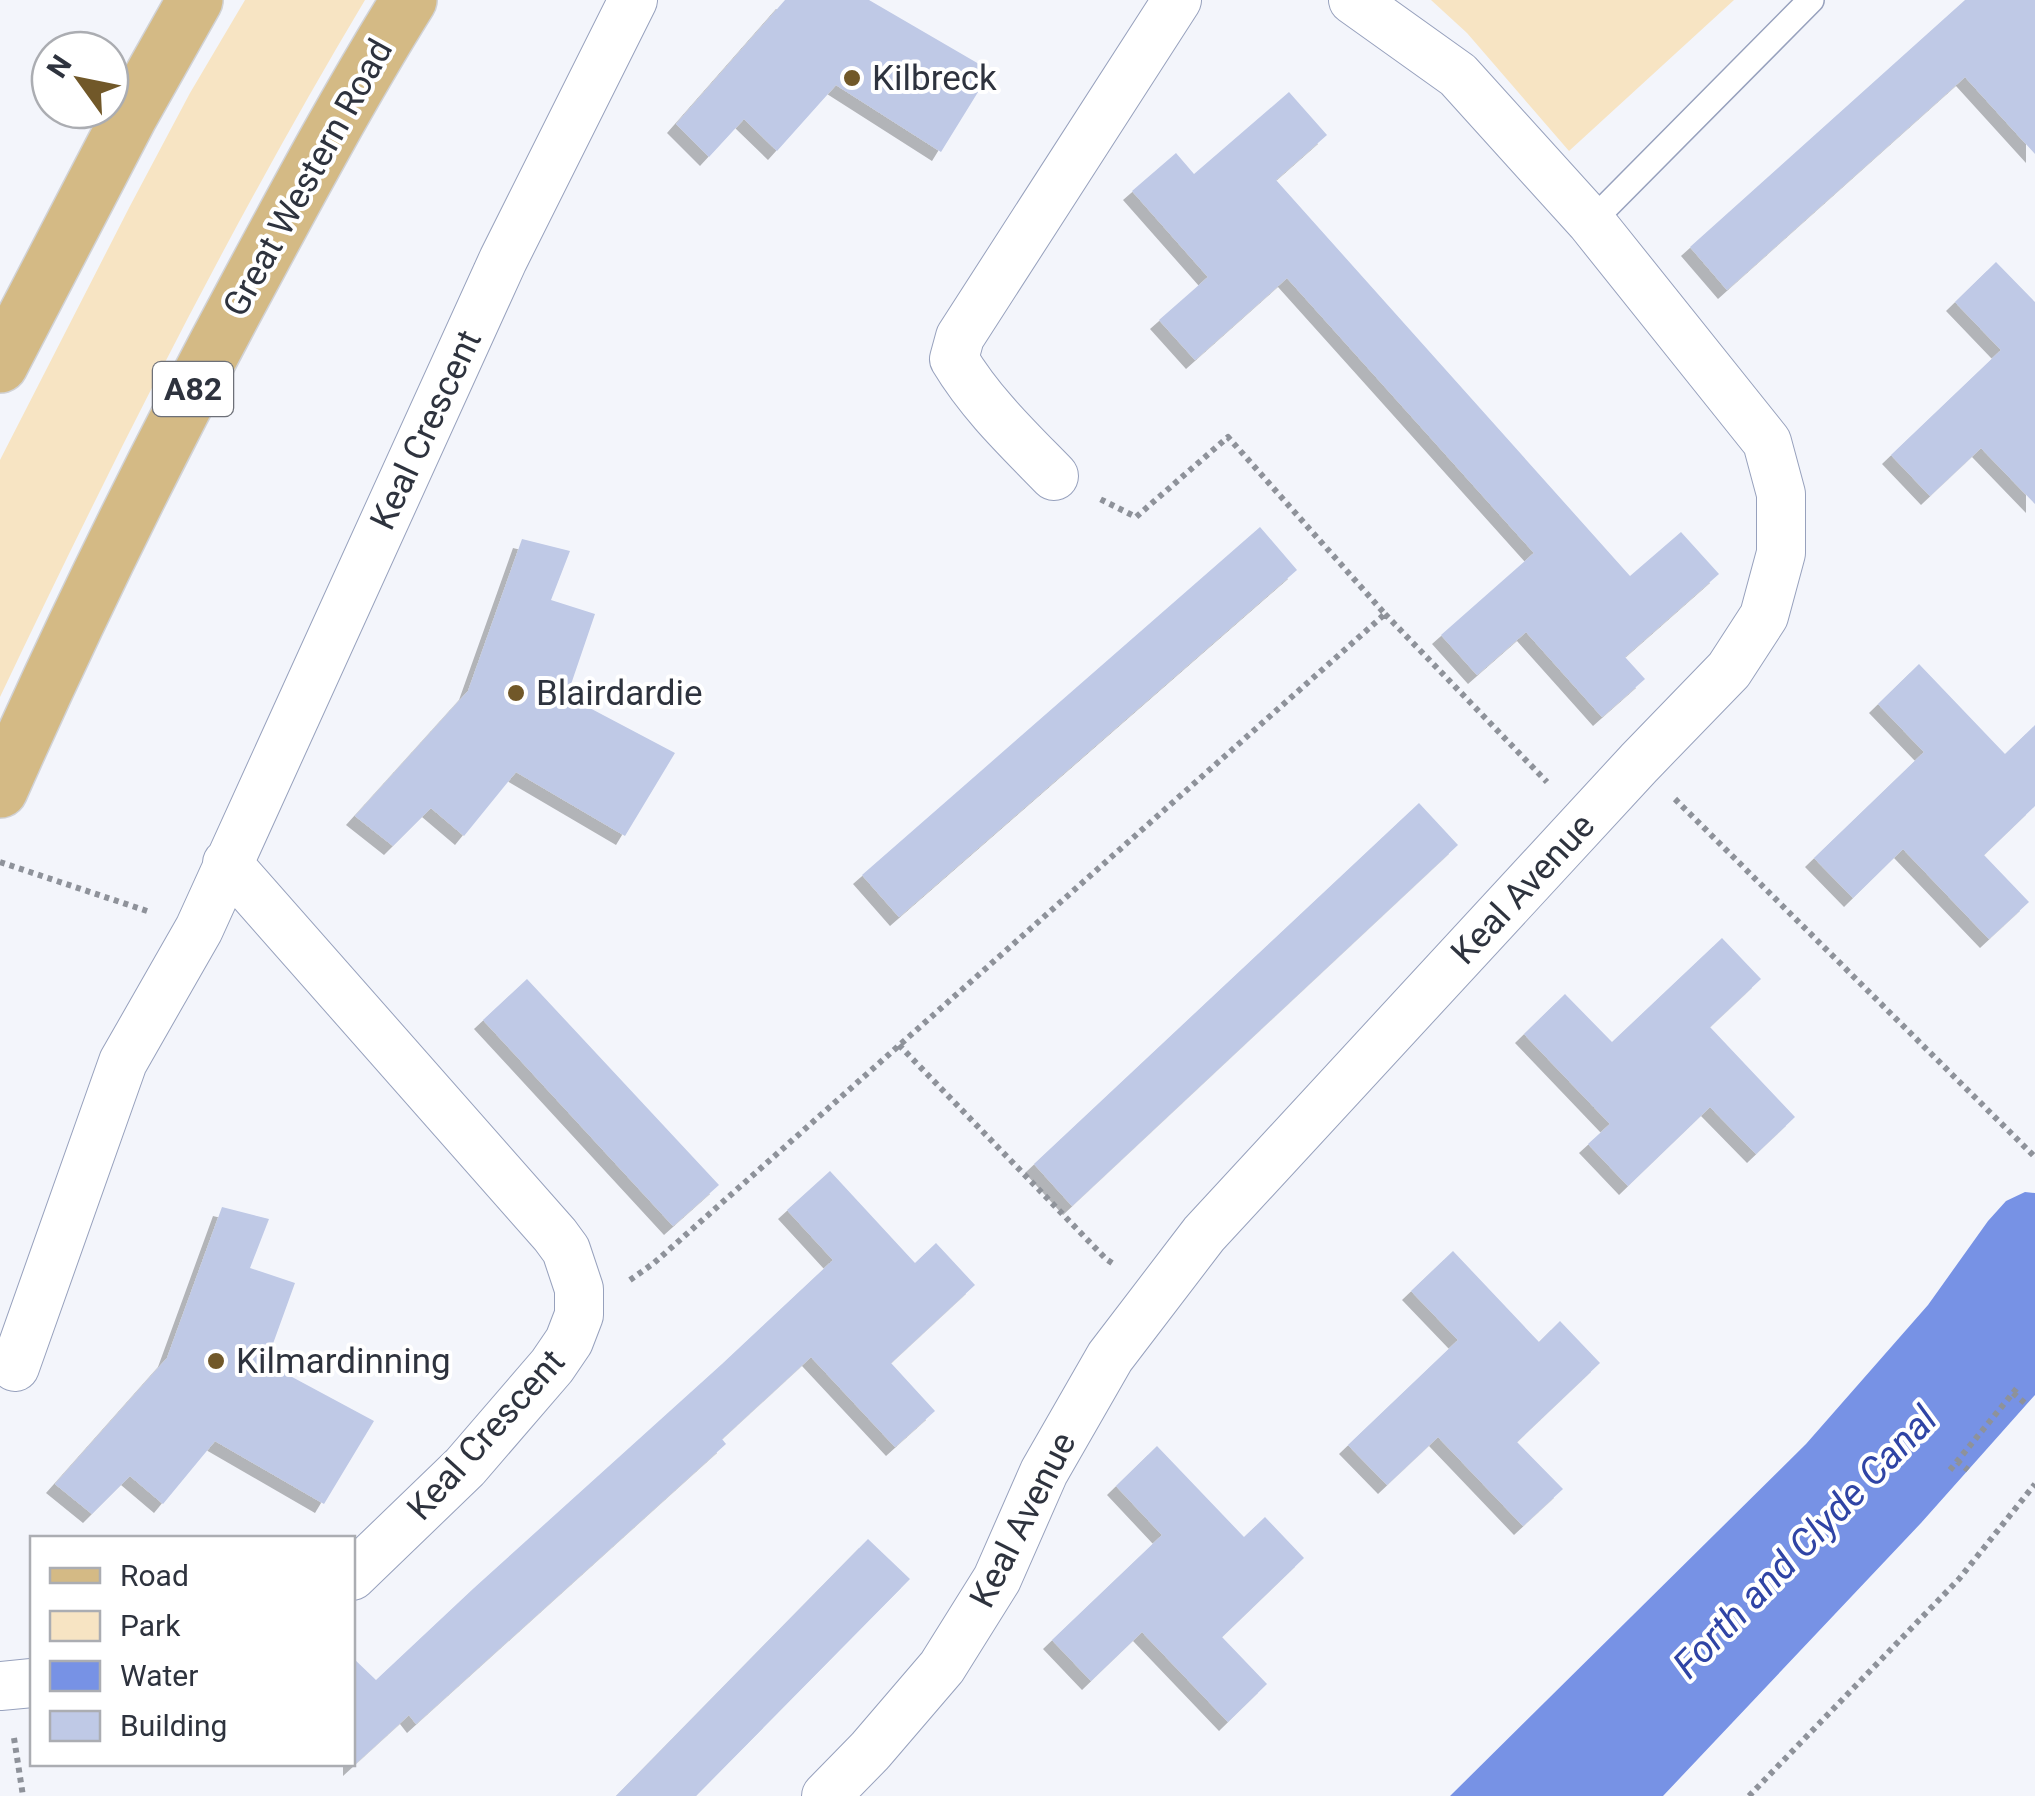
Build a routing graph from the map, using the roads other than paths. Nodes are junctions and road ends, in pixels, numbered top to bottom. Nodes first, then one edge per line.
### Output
1 (195, 0) edge
2 (409, 0) edge
3 (634, 0) edge
4 (1178, 0) edge
5 (1354, 0) edge
6 (1812, 0) edge
7 (1590, 222) junction
8 (0, 364) edge
9 (1054, 476) road end
10 (0, 790) edge
11 (227, 863) junction
12 (15, 1368) dead end
13 (355, 1573) edge
14 (30, 1683) edge
15 (0, 1686) edge
16 (826, 1796) edge

1 - 8 main road
2 - 10 main road, Great Western Road / A82
3 - 11 street, Keal Crescent
4 - 9 street
5 - 7 street, Keal Avenue
6 - 7 lane
7 - 16 street, Keal Avenue
11 - 12 street, Keal Crescent
11 - 13 street, Keal Crescent
14 - 15 street

